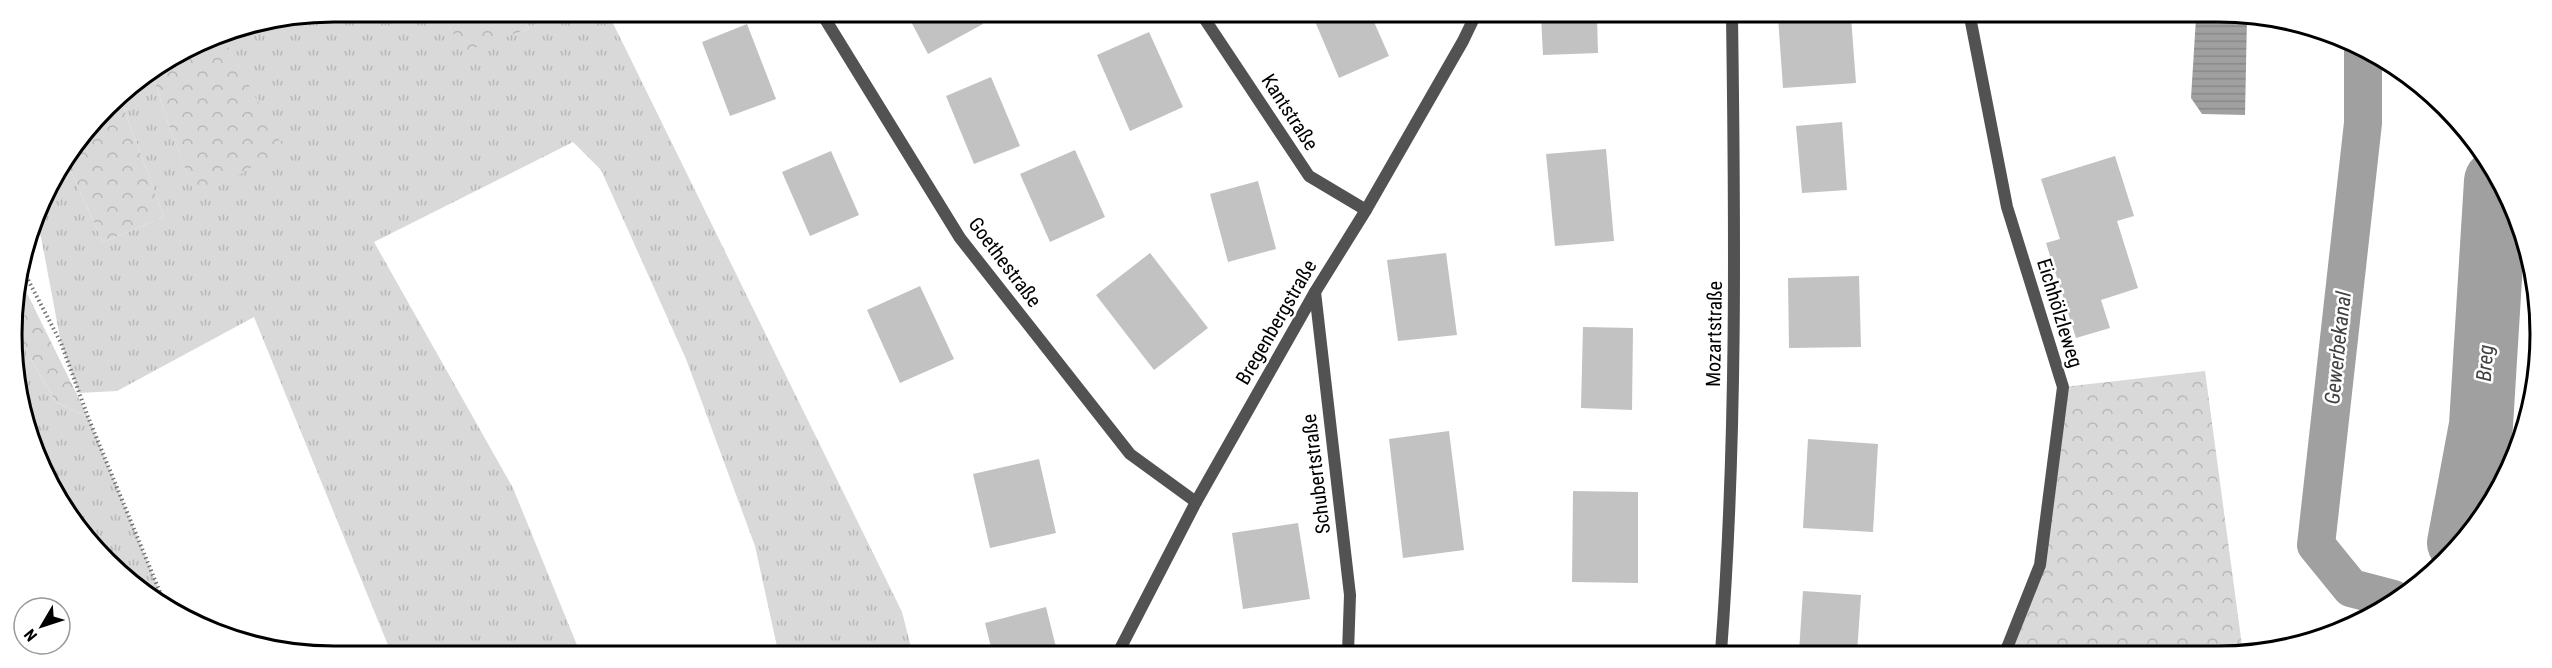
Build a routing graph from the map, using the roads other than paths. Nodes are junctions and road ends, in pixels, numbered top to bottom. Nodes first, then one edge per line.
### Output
1 (827, 22) edge
2 (1207, 22) edge
3 (1472, 22) edge
4 (1732, 22) edge
5 (1971, 22) edge
6 (1366, 210) junction
7 (1315, 292) junction
8 (1196, 502) junction
9 (1122, 646) edge
10 (1348, 646) edge
11 (1721, 646) edge
12 (2008, 646) edge

1 - 8 street, Goethestraße
2 - 6 street, Kantstraße
3 - 6 street, Bregenbergstraße
4 - 11 street, Mozartstraße
5 - 12 street, Eichhölzleweg
6 - 7 street, Bregenbergstraße
7 - 8 street, Bregenbergstraße
7 - 10 street, Schubertstraße
8 - 9 street, Bregenbergstraße

